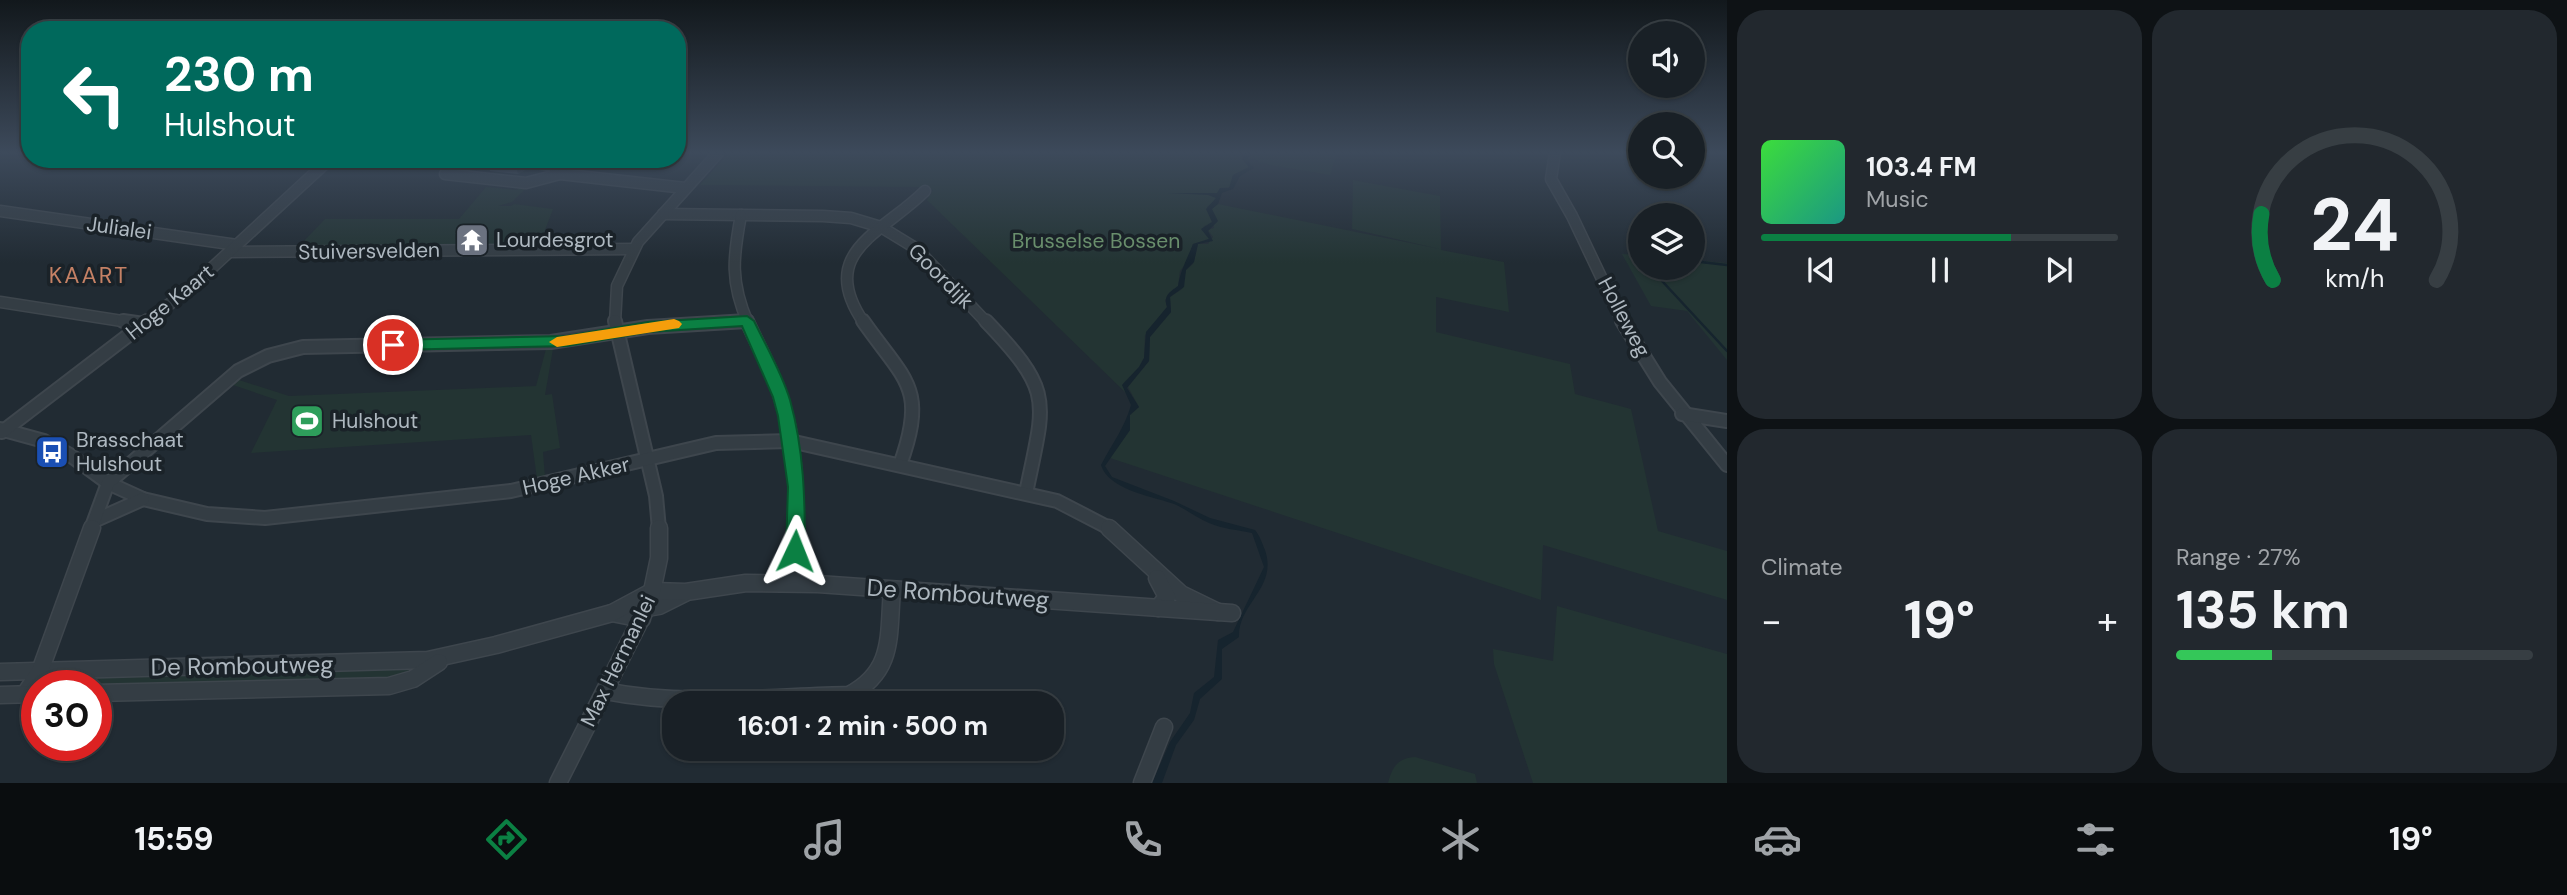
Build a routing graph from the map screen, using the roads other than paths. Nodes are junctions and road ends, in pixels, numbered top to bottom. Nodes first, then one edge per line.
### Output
1 (297, 190) edge
2 (684, 190) edge
3 (1558, 190) edge
4 (925, 191) dead end
5 (0, 211) edge
6 (663, 214) junction
7 (741, 215) junction
8 (881, 227) junction
9 (234, 249) junction
10 (634, 249) junction
11 (0, 302) edge
12 (747, 321) junction
13 (144, 324) junction
14 (617, 332) junction
15 (1682, 414) junction
16 (1727, 421) edge
17 (1, 430) edge
18 (790, 442) junction
19 (645, 460) junction
20 (900, 465) junction
21 (1727, 465) edge
22 (108, 483) junction
23 (1026, 493) junction
24 (143, 499) junction
25 (96, 520) junction
26 (1143, 558) junction
27 (793, 583) junction
28 (892, 590) junction
29 (653, 591) junction
30 (686, 592) junction
31 (1158, 608) junction
32 (1225, 612) joint
33 (612, 613) junction
34 (644, 613) junction
35 (445, 658) junction
36 (40, 670) edge
37 (81, 670) edge
38 (21, 671) edge
39 (0, 672) edge
40 (605, 691) junction
41 (112, 693) edge
42 (21, 694) edge
43 (0, 695) edge
44 (1164, 727) dead end
45 (558, 783) edge
46 (1142, 783) edge

1 - 9 street, Hoge Kaart
2 - 6 street, Max Hermanlei
3 - 15 street, Holleweg
4 - 8 street
5 - 9 street, Julialei
6 - 7 street, Goordijk
6 - 10 street, Max Hermanlei
7 - 8 street, Goordijk
7 - 12 street
8 - 20 street
8 - 23 street, Goordijk
9 - 10 street, Stuiversvelden
9 - 13 street, Hoge Kaart
10 - 14 street, Max Hermanlei
11 - 13 street
12 - 14 street
12 - 18 street
13 - 17 street, Hoge Kaart
14 - 19 street, Max Hermanlei
14 - 22 street
15 - 16 street
15 - 21 street, Holleweg
17 - 22 street, Hoge Akker
18 - 19 street, Hoge Akker
18 - 20 street, Hoge Akker
18 - 27 street
19 - 24 street, Hoge Akker
19 - 29 street, Max Hermanlei
20 - 23 street, Hoge Akker
22 - 24 street, Hoge Akker
22 - 25 street
23 - 26 street, Hoge Akker
24 - 25 street
25 - 36 street
26 - 31 street, Hoge Akker
26 - 32 street, Hoge Akker
27 - 28 street, De Romboutweg
27 - 30 street, De Romboutweg
28 - 31 street, De Romboutweg
28 - 40 street
29 - 30 street, De Romboutweg
29 - 33 street, De Romboutweg
29 - 34 street, Max Hermanlei
30 - 34 street, De Romboutweg
31 - 32 street, De Romboutweg
33 - 34 street, De Romboutweg
33 - 35 street, De Romboutweg
34 - 40 street, Max Hermanlei
35 - 37 street, De Romboutweg
35 - 41 street, De Romboutweg
38 - 39 street, De Romboutweg
40 - 45 street, Max Hermanlei
42 - 43 street
44 - 46 street

